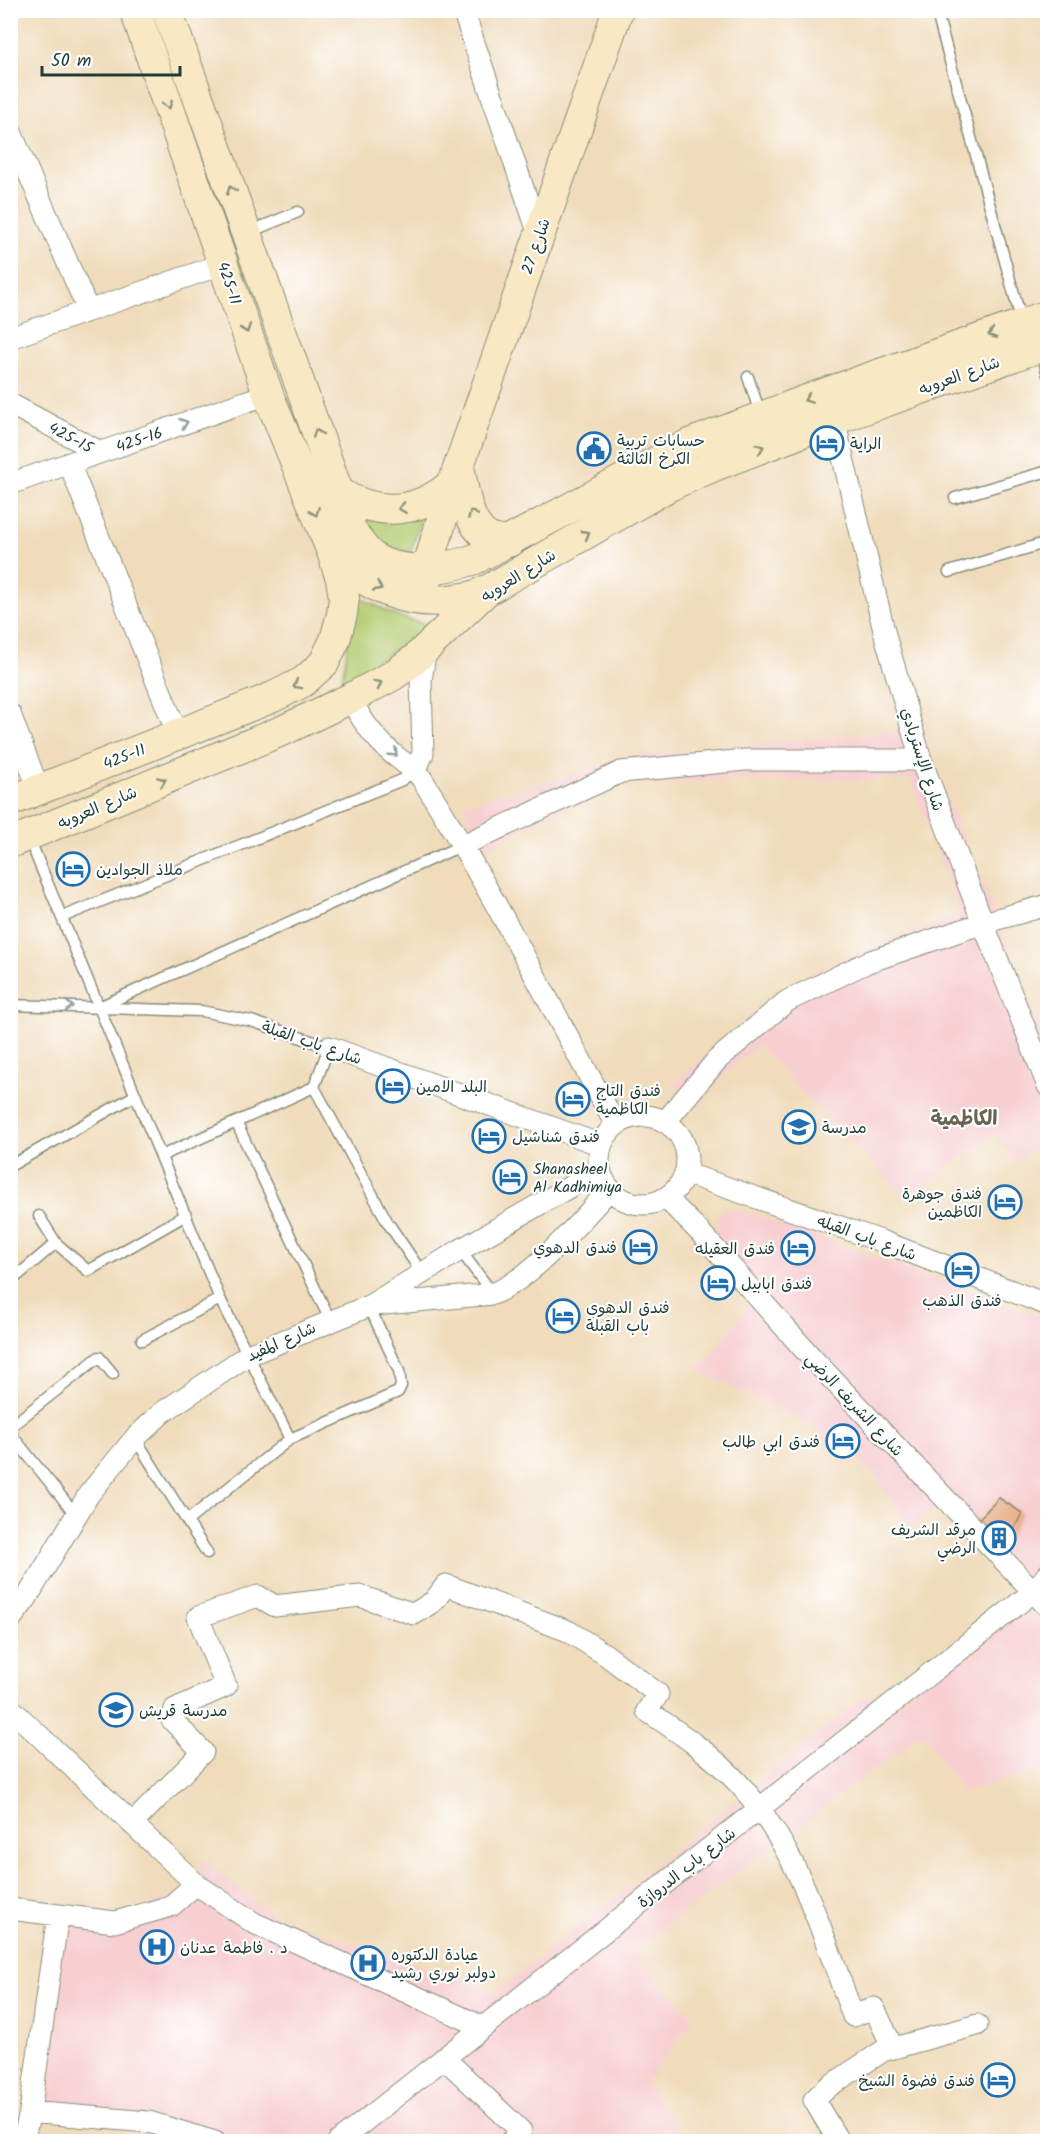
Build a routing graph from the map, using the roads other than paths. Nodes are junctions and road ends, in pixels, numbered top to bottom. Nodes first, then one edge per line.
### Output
1 (135, 10) edge
2 (167, 10) edge
3 (463, 10) edge
4 (618, 10) edge
5 (936, 10) edge
6 (10, 130) edge
7 (298, 212) dead end
8 (246, 233) junction
9 (539, 235) junction
10 (223, 264) junction
11 (88, 310) junction
12 (1035, 319) edge
13 (10, 338) edge
14 (1044, 345) edge
15 (1047, 375) edge
16 (748, 377) dead end
17 (268, 394) junction
18 (10, 404) edge
19 (761, 417) junction
20 (834, 420) junction
21 (100, 452) junction
22 (69, 463) junction
23 (1047, 471) edge
24 (456, 474) junction
25 (10, 484) edge
26 (338, 492) junction
27 (955, 498) dead end
28 (1047, 542) edge
29 (361, 546) joint
30 (501, 546) junction
31 (332, 552) junction
32 (442, 567) junction
33 (949, 572) dead end
34 (494, 587) junction
35 (424, 600) junction
36 (426, 649) junction
37 (351, 699) junction
38 (10, 714) edge
39 (178, 735) junction
40 (921, 760) junction
41 (416, 770) junction
42 (39, 790) junction
43 (10, 801) edge
44 (19, 839) edge
45 (463, 845) junction
46 (1047, 905) edge
47 (62, 917) junction
48 (982, 923) junction
49 (10, 1005) edge
50 (99, 1007) junction
51 (329, 1047) junction
52 (1047, 1086) edge
53 (314, 1087) junction
54 (136, 1095) junction
55 (236, 1122) junction
56 (665, 1122) junction
57 (616, 1125) junction
58 (601, 1145) junction
59 (162, 1156) junction
60 (10, 1166) edge
61 (599, 1170) junction
62 (685, 1173) junction
63 (610, 1189) junction
64 (666, 1198) junction
65 (39, 1215) dead end
66 (186, 1215) junction
67 (56, 1243) junction
68 (460, 1250) junction
69 (422, 1273) junction
70 (10, 1282) edge
71 (494, 1294) junction
72 (220, 1299) junction
73 (1047, 1305) edge
74 (369, 1306) junction
75 (330, 1320) junction
76 (142, 1340) dead end
77 (248, 1355) junction
78 (113, 1374) dead end
79 (10, 1427) edge
80 (135, 1438) junction
81 (290, 1439) junction
82 (12, 1440) edge
83 (76, 1515) junction
84 (187, 1521) junction
85 (207, 1553) dead end
86 (1047, 1574) edge
87 (1040, 1599) edge
88 (10, 1620) edge
89 (10, 1708) edge
90 (759, 1809) junction
91 (132, 1824) junction
92 (196, 1884) junction
93 (10, 1909) edge
94 (58, 1915) junction
95 (977, 2025) dead end
96 (483, 2027) junction
97 (893, 2048) junction
98 (444, 2058) junction
99 (30, 2112) junction
100 (23, 2142) edge
101 (215, 2142) edge
102 (338, 2142) edge
103 (511, 2142) edge
104 (839, 2142) edge

1 -> 10 street, 425-11
8 -> 2 street, 425-11
3 - 9 street
4 - 9 street, شارع 27
5 - 12 lane
6 - 11 street
7 - 8 lane
26 -> 8 street, 425-11
9 - 24 street, شارع 27
10 - 11 street
10 -> 17 street, 425-11
11 - 13 street
12 -> 19 street, شارع العروبه
14 - 15 lane
14 - 20 street, شارع العروبه
16 - 19 lane
21 -> 17 street, 425-16
17 -> 31 street, 425-11
18 - 21 street, 425-15
19 - 30 street, شارع العروبه
34 -> 20 street, شارع العروبه
20 - 40 street, شارع الإستربادي
21 - 22 street, 425-16
22 - 25 street, 425-16
22 - 39 street
23 - 27 lane
24 -> 26 street
30 -> 24 street
24 - 32 street, شارع 27
26 - 29 street, 425-11
28 - 33 lane
29 - 32 street, شارع العروبه
30 - 32 street, شارع العروبه
30 - 34 street
31 -> 35 street, 425-11
31 -> 39 street, 425-11
32 - 34 street
32 - 35 street, شارع 27
34 - 35 street, 425-11
34 - 36 street, شارع العروبه
37 -> 36 street, شارع العروبه
36 - 41 street
37 -> 41 street
44 -> 37 street, شارع العروبه
38 - 42 street
39 - 42 street, 425-11
40 - 45 street
40 - 48 street, شارع الإستربادي
41 - 45 street
41 - 47 lane
42 - 43 street, 425-11
44 - 47 lane
45 - 50 lane
45 - 57 street
46 - 48 street
47 - 50 lane
48 - 52 street, شارع الإستربادي
48 - 56 street
49 -> 50 lane, شارع باب القبلة
50 - 51 lane, شارع باب القبلة
50 - 54 lane
51 - 53 lane
51 - 58 street, شارع باب القبلة
53 - 55 lane
53 - 69 lane
54 - 59 lane
54 - 60 lane
55 - 59 lane
55 - 75 lane
56 - 57 street
56 - 62 street
57 - 58 street
58 - 61 street
59 - 66 lane
61 - 63 street
61 - 68 street, شارع المفيد
62 - 64 street
62 - 73 street, شارع باب القبله
63 - 64 street
63 - 71 street
64 - 87 street, شارع الشريف الرضي
65 - 67 lane
66 - 67 lane
66 - 72 lane
67 - 70 lane
68 - 69 street, شارع المفيد
68 - 71 lane
69 - 74 street, شارع المفيد
71 - 74 street
72 - 76 lane
72 - 77 lane
74 - 75 street, شارع المفيد
74 - 81 lane
75 - 77 street, شارع المفيد
77 - 80 street, شارع المفيد
77 - 81 lane
78 - 79 lane
80 - 83 street, شارع المفيد
80 - 84 lane
81 - 84 lane
82 - 83 lane
83 - 88 street, شارع المفيد
84 - 85 lane
86 - 87 street, شارع باب الدروازة
87 - 90 street, شارع باب الدروازة
89 - 91 street
90 - 91 street
90 - 96 street, شارع باب الدروازة
90 - 97 street
91 - 92 street
92 - 94 street
92 - 96 street
93 - 94 street
94 - 99 street
95 - 97 street
96 - 98 street, شارع باب الدروازة
97 - 104 street
98 - 102 street, شارع باب الدروازة
98 - 103 street
99 - 100 street
99 - 101 street

